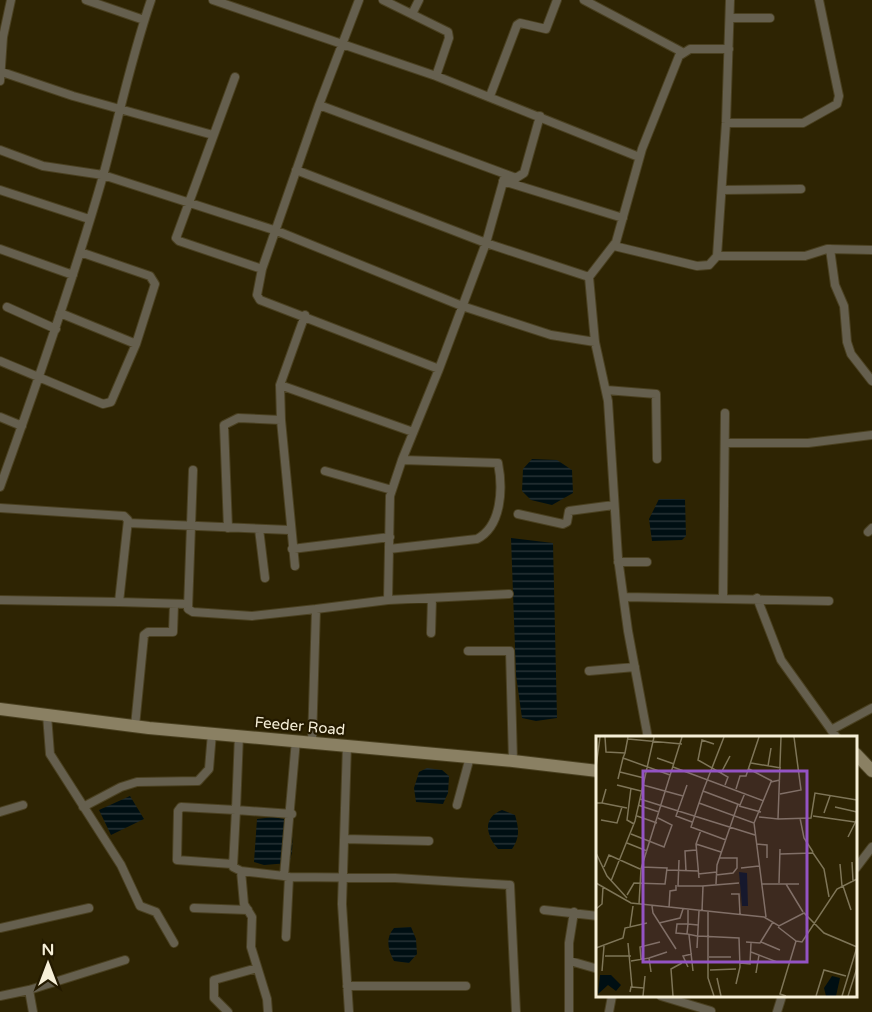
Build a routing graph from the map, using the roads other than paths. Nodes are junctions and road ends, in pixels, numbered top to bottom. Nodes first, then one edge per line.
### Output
1 (11, 0) edge
2 (86, 0) edge
3 (151, 0) edge
4 (213, 0) edge
5 (359, 0) edge
6 (383, 0) edge
7 (419, 0) edge
8 (557, 0) edge
9 (584, 0) edge
10 (730, 0) edge
11 (819, 0) edge
12 (413, 12) junction
13 (730, 18) junction
14 (770, 18) dead end
15 (144, 20) junction
16 (2, 36) edge
17 (342, 46) junction
18 (729, 49) junction
19 (682, 52) junction
20 (1, 76) edge
21 (436, 76) junction
22 (235, 77) dead end
23 (490, 96) junction
24 (319, 105) junction
25 (120, 108) junction
26 (540, 116) junction
27 (726, 123) junction
28 (213, 135) junction
29 (0, 150) edge
30 (639, 157) junction
31 (296, 170) junction
32 (103, 175) junction
33 (504, 178) junction
34 (801, 189) dead end
35 (0, 190) edge
36 (722, 190) junction
37 (187, 202) junction
38 (623, 218) junction
39 (89, 219) junction
40 (277, 231) junction
41 (486, 243) junction
42 (614, 246) junction
43 (0, 249) edge
44 (830, 249) junction
45 (872, 250) edge
46 (80, 252) junction
47 (717, 256) junction
48 (262, 269) junction
49 (72, 275) junction
50 (590, 277) junction
51 (462, 306) junction
52 (7, 307) dead end
53 (60, 313) junction
54 (305, 315) junction
55 (56, 328) junction
56 (595, 342) junction
57 (136, 344) junction
58 (0, 361) edge
59 (440, 369) junction
60 (40, 377) junction
61 (872, 381) edge
62 (280, 385) junction
63 (606, 390) junction
64 (725, 413) dead end
65 (0, 417) edge
66 (280, 420) junction
67 (22, 426) junction
68 (413, 432) junction
69 (872, 435) edge
70 (725, 443) junction
71 (657, 459) dead end
72 (402, 460) junction
73 (193, 470) dead end
74 (325, 471) dead end
75 (0, 487) edge
76 (392, 490) junction
77 (614, 504) junction
78 (0, 508) edge
79 (518, 514) dead end
80 (128, 523) junction
81 (192, 527) junction
82 (228, 528) junction
83 (259, 529) junction
84 (290, 530) junction
85 (390, 537) junction
86 (292, 549) junction
87 (389, 549) junction
88 (618, 562) junction
89 (647, 562) dead end
90 (295, 566) dead end
91 (265, 578) dead end
92 (509, 594) dead end
93 (625, 597) junction
94 (723, 597) junction
95 (432, 598) junction
96 (757, 598) junction
97 (0, 600) edge
98 (388, 600) junction
99 (829, 601) dead end
100 (118, 602) junction
101 (174, 604) junction
102 (187, 604) junction
103 (316, 609) junction
104 (431, 633) dead end
105 (468, 651) dead end
106 (635, 667) junction
107 (589, 671) dead end
108 (872, 708) edge
109 (0, 709) edge
110 (47, 715) junction
111 (135, 726) junction
112 (831, 730) junction
113 (212, 733) junction
114 (240, 735) junction
115 (648, 736) edge
116 (836, 736) edge
117 (296, 740) junction
118 (312, 742) junction
119 (347, 745) junction
120 (857, 756) edge
121 (470, 758) junction
122 (513, 761) junction
123 (596, 771) edge
124 (872, 771) edge
125 (23, 805) dead end
126 (457, 805) dead end
127 (83, 807) junction
128 (236, 810) junction
129 (0, 813) edge
130 (292, 814) junction
131 (344, 839) junction
132 (429, 841) dead end
133 (872, 847) edge
134 (232, 864) junction
135 (857, 866) edge
136 (241, 871) junction
137 (287, 876) junction
138 (343, 878) junction
139 (89, 908) dead end
140 (194, 908) dead end
141 (248, 910) junction
142 (544, 910) dead end
143 (574, 912) junction
144 (596, 916) edge
145 (0, 928) edge
146 (286, 938) dead end
147 (174, 943) dead end
148 (124, 960) dead end
149 (570, 961) junction
150 (257, 968) junction
151 (596, 969) edge
152 (347, 986) junction
153 (466, 986) dead end
154 (29, 990) junction
155 (0, 996) edge
156 (612, 997) edge
157 (663, 997) edge
158 (782, 997) edge
159 (711, 1011) edge
160 (33, 1012) edge
161 (228, 1012) edge
162 (268, 1012) edge
163 (349, 1012) edge
164 (516, 1012) edge
165 (569, 1012) edge
166 (609, 1012) edge
167 (777, 1012) edge

1 - 16 street
2 - 15 street
3 - 15 street
4 - 17 street
5 - 17 street
6 - 12 street
7 - 12 street
8 - 23 street
9 - 19 street
10 - 13 street
11 - 27 street
12 - 21 street
13 - 14 street
13 - 18 street
15 - 25 street
16 - 20 street
17 - 21 street
17 - 24 street
18 - 19 street
18 - 27 street
19 - 30 street
20 - 25 street
21 - 23 street
22 - 28 street
23 - 26 street
24 - 31 street
24 - 33 street
25 - 28 street
25 - 32 street
26 - 30 street
26 - 33 street
27 - 36 street
28 - 37 street
29 - 32 street
30 - 38 street
31 - 40 street
31 - 41 street
32 - 37 street
32 - 39 street
33 - 38 street
33 - 41 street
34 - 36 street
35 - 39 street
36 - 47 street
37 - 40 street
37 - 48 street
38 - 42 street
39 - 46 street
40 - 48 street
40 - 51 street
41 - 50 street
41 - 51 street
42 - 47 street
42 - 50 street
43 - 49 street
44 - 45 street
44 - 47 street
44 - 61 street
46 - 49 street
46 - 57 street
48 - 54 street
49 - 53 street
50 - 56 street
51 - 56 street
51 - 59 street
52 - 55 street
53 - 55 street
53 - 57 street
54 - 59 street
54 - 62 street
55 - 60 street
56 - 63 street
57 - 60 street
58 - 60 street
59 - 68 street
60 - 67 street
62 - 66 street
62 - 68 street
63 - 71 street
63 - 77 street
64 - 70 street
65 - 67 street
66 - 82 street
66 - 84 street
67 - 75 street
68 - 72 street
69 - 70 street
70 - 94 street
72 - 76 street
72 - 87 street
73 - 81 street
74 - 76 street
76 - 85 street
77 - 79 street
77 - 88 street
78 - 80 street
80 - 81 street
80 - 100 street
81 - 82 street
81 - 102 street
82 - 83 street
83 - 84 street
83 - 91 street
84 - 86 street
85 - 86 street
85 - 87 street
86 - 90 street
87 - 98 street
88 - 89 street
88 - 93 street
92 - 95 street
93 - 94 street
93 - 106 street
94 - 96 street
95 - 98 street
95 - 104 street
96 - 99 street
96 - 112 street
97 - 100 street
98 - 103 street
100 - 101 street
101 - 102 street
101 - 111 street
102 - 103 street
103 - 118 street
105 - 122 street
106 - 107 street
106 - 115 street
108 - 112 street
109 - 110 street, Feeder Road
110 - 111 street, Feeder Road
110 - 127 street
111 - 113 street, Feeder Road
112 - 116 street
113 - 114 street, Feeder Road
113 - 127 street
114 - 117 street, Feeder Road
114 - 128 street
117 - 118 street, Feeder Road
117 - 130 street
118 - 119 street, Feeder Road
119 - 121 street, Feeder Road
119 - 131 street
120 - 124 street
121 - 122 street, Feeder Road
121 - 126 street
122 - 123 street, Feeder Road
125 - 129 street
127 - 147 street
128 - 130 street
128 - 134 street
128 - 134 street
130 - 137 street
131 - 132 street
131 - 138 street
133 - 135 street
134 - 136 street
136 - 137 street
136 - 141 street
137 - 138 street
137 - 146 street
138 - 152 street
138 - 164 street
139 - 145 street
140 - 141 street
141 - 150 street
142 - 143 street
143 - 144 street
143 - 149 street
148 - 154 street
149 - 151 street
149 - 165 street
150 - 161 street
150 - 162 street
152 - 153 street
152 - 163 street
154 - 155 street
154 - 160 street
156 - 166 street
157 - 159 street
158 - 167 street

